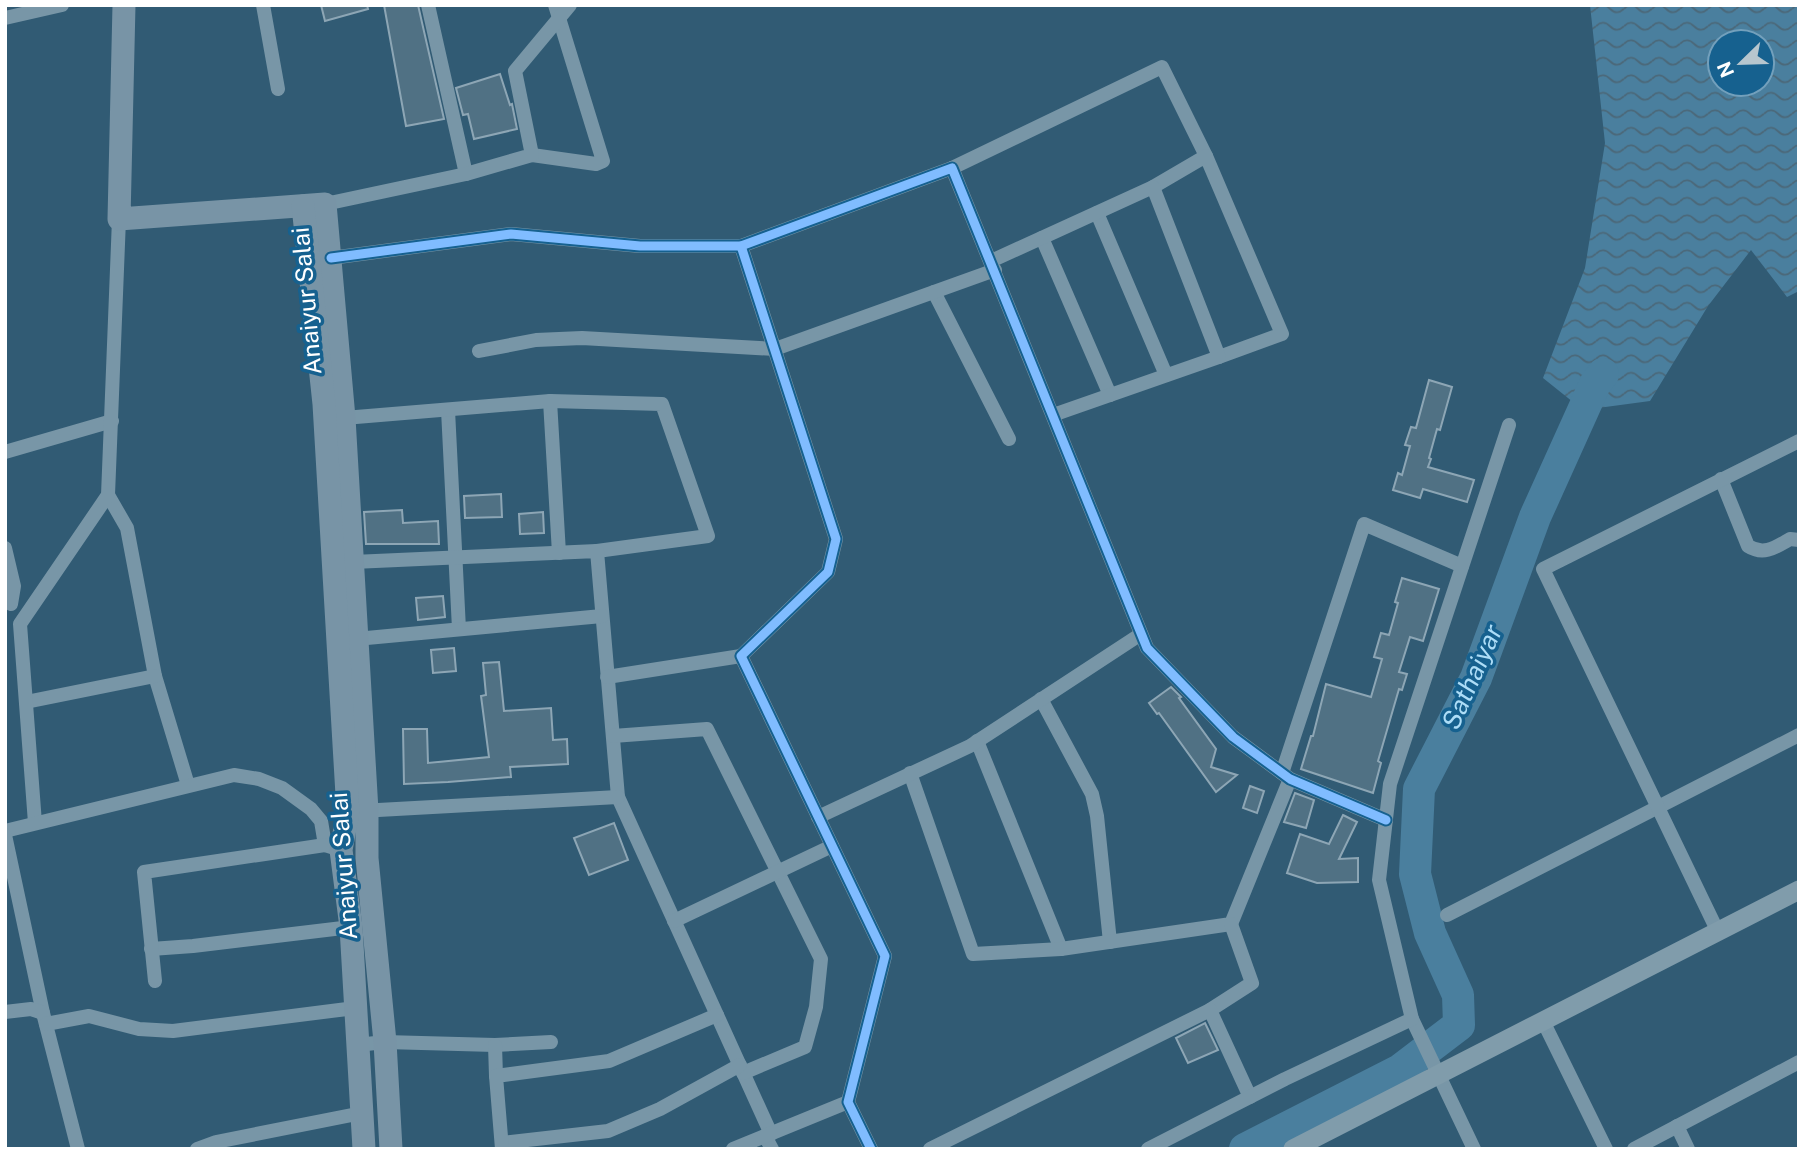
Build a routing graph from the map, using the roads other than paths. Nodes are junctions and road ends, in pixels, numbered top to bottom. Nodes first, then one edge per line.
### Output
1 (62, 5) edge
2 (124, 5) edge
3 (262, 5) edge
4 (428, 5) edge
5 (570, 5) edge
6 (556, 12) edge
7 (5, 18) edge
8 (278, 89) dead end
9 (532, 156) junction
10 (1206, 156) junction
11 (952, 168) junction
12 (466, 174) junction
13 (1153, 187) junction
14 (314, 205) junction
15 (1097, 213) junction
16 (119, 219) junction
17 (1042, 238) junction
18 (741, 246) junction
19 (331, 258) junction
20 (993, 265) junction
21 (934, 292) junction
22 (775, 349) junction
23 (479, 351) dead end
24 (1219, 357) junction
25 (1166, 376) junction
26 (1110, 395) junction
27 (550, 401) junction
28 (448, 410) junction
29 (1053, 415) junction
30 (344, 418) junction
31 (112, 421) junction
32 (1509, 425) dead end
33 (1009, 439) dead end
34 (1799, 440) edge
35 (5, 452) edge
36 (1721, 480) junction
37 (108, 495) junction
38 (1799, 540) edge
39 (5, 548) edge
40 (597, 551) junction
41 (558, 553) junction
42 (455, 559) junction
43 (353, 562) junction
44 (1462, 566) junction
45 (8, 604) edge
46 (32, 606) junction
47 (602, 616) junction
48 (459, 629) junction
49 (1141, 634) junction
50 (356, 639) junction
51 (741, 656) junction
52 (155, 676) junction
53 (607, 677) junction
54 (1041, 699) junction
55 (26, 702) junction
56 (1799, 735) edge
57 (613, 736) junction
58 (977, 741) junction
59 (910, 773) junction
60 (1286, 776) junction
61 (188, 785) junction
62 (618, 797) junction
63 (1657, 806) junction
64 (358, 811) junction
65 (818, 817) junction
66 (1386, 820) junction
67 (35, 823) junction
68 (5, 833) edge
69 (832, 846) junction
70 (333, 847) junction
71 (778, 873) junction
72 (1799, 890) edge
73 (1447, 915) dead end
74 (674, 922) junction
75 (1231, 924) junction
76 (351, 927) junction
77 (1718, 932) junction
78 (1110, 942) junction
79 (151, 948) junction
80 (1061, 949) junction
81 (155, 981) dead end
82 (355, 1007) junction
83 (1210, 1010) junction
84 (5, 1012) edge
85 (717, 1015) junction
86 (45, 1019) junction
87 (1543, 1021) junction
88 (1414, 1025) junction
89 (385, 1042) junction
90 (551, 1042) dead end
91 (357, 1045) junction
92 (495, 1045) junction
93 (1799, 1062) edge
94 (1435, 1068) junction
95 (741, 1069) junction
96 (496, 1076) junction
97 (1250, 1097) junction
98 (848, 1102) junction
99 (362, 1113) junction
100 (1677, 1126) junction
101 (769, 1139) edge
102 (502, 1146) edge
103 (78, 1149) edge
104 (197, 1149) edge
105 (364, 1149) edge
106 (391, 1149) edge
107 (733, 1149) edge
108 (871, 1149) edge
109 (930, 1149) edge
110 (1148, 1149) edge
111 (1293, 1149) edge
112 (1474, 1149) edge
113 (1606, 1149) edge
114 (1634, 1149) edge
115 (1688, 1149) edge

1 - 7 street
2 - 16 main road
3 - 8 street
4 - 12 street
5 - 6 street
6 - 9 street
6 - 9 street
9 - 12 street
10 - 11 street
10 - 13 street
10 - 24 street
11 - 18 street
11 - 20 street
12 - 14 street
13 - 15 street
13 - 24 street
14 - 16 main road
14 - 19 main road, Anaiyur Salai
14 - 64 main road, Anaiyur Salai
15 - 17 street
15 - 25 street
16 - 31 street
17 - 20 street
17 - 26 street
18 - 19 street
18 - 22 street
19 - 30 main road, Anaiyur Salai
20 - 21 street
20 - 29 street
21 - 22 street
21 - 33 street
22 - 23 street
22 - 51 street
24 - 25 street
25 - 26 street
26 - 29 street
27 - 28 street
27 - 40 street
27 - 41 street
28 - 30 street
28 - 42 street
29 - 49 street
30 - 43 main road, Anaiyur Salai
31 - 35 street
31 - 37 street
32 - 44 street
34 - 36 street
36 - 38 street
36 - 63 street
37 - 46 street
37 - 52 street
39 - 45 street
40 - 41 street
40 - 47 street
41 - 42 street
42 - 43 street
42 - 48 street
43 - 50 main road, Anaiyur Salai
44 - 60 street
44 - 66 street
45 - 46 street
46 - 55 street
47 - 48 street
47 - 53 street
48 - 50 street
49 - 54 street
49 - 60 street
50 - 64 main road, Anaiyur Salai
51 - 53 street
51 - 65 street
52 - 55 street
52 - 61 street
53 - 57 street
54 - 58 street
54 - 78 street
55 - 67 street
56 - 63 street
57 - 62 street
57 - 71 street
58 - 59 street
58 - 80 street
59 - 65 street
59 - 80 street
60 - 66 street
60 - 75 street
61 - 67 street
61 - 70 street
62 - 64 street
62 - 74 street
63 - 73 street
63 - 77 street
64 - 70 main road, Anaiyur Salai
64 - 89 main road, Anaiyur Salai
65 - 69 street
66 - 88 street
67 - 68 street
68 - 86 street
69 - 71 street
69 - 98 street
70 - 76 main road, Anaiyur Salai
70 - 79 street
71 - 74 street
71 - 95 street
72 - 77 street
74 - 85 street
75 - 78 street
75 - 83 street
76 - 79 street
76 - 82 main road, Anaiyur Salai
77 - 87 street
78 - 80 street
79 - 81 street
82 - 86 street
82 - 91 main road, Anaiyur Salai
83 - 97 street
83 - 109 street
84 - 86 street
85 - 95 street
85 - 96 street
86 - 103 street
87 - 94 street
87 - 113 street
88 - 94 street
88 - 97 street
89 - 91 street
89 - 92 street
89 - 106 main road, Anaiyur Salai
90 - 92 street
91 - 99 main road, Anaiyur Salai
92 - 96 street
93 - 100 street
94 - 111 street
94 - 112 street
95 - 101 street
95 - 102 street
96 - 102 street
97 - 110 street
98 - 101 street
98 - 108 street
99 - 104 street
99 - 105 main road, Anaiyur Salai
100 - 114 street
100 - 115 street
101 - 107 street

